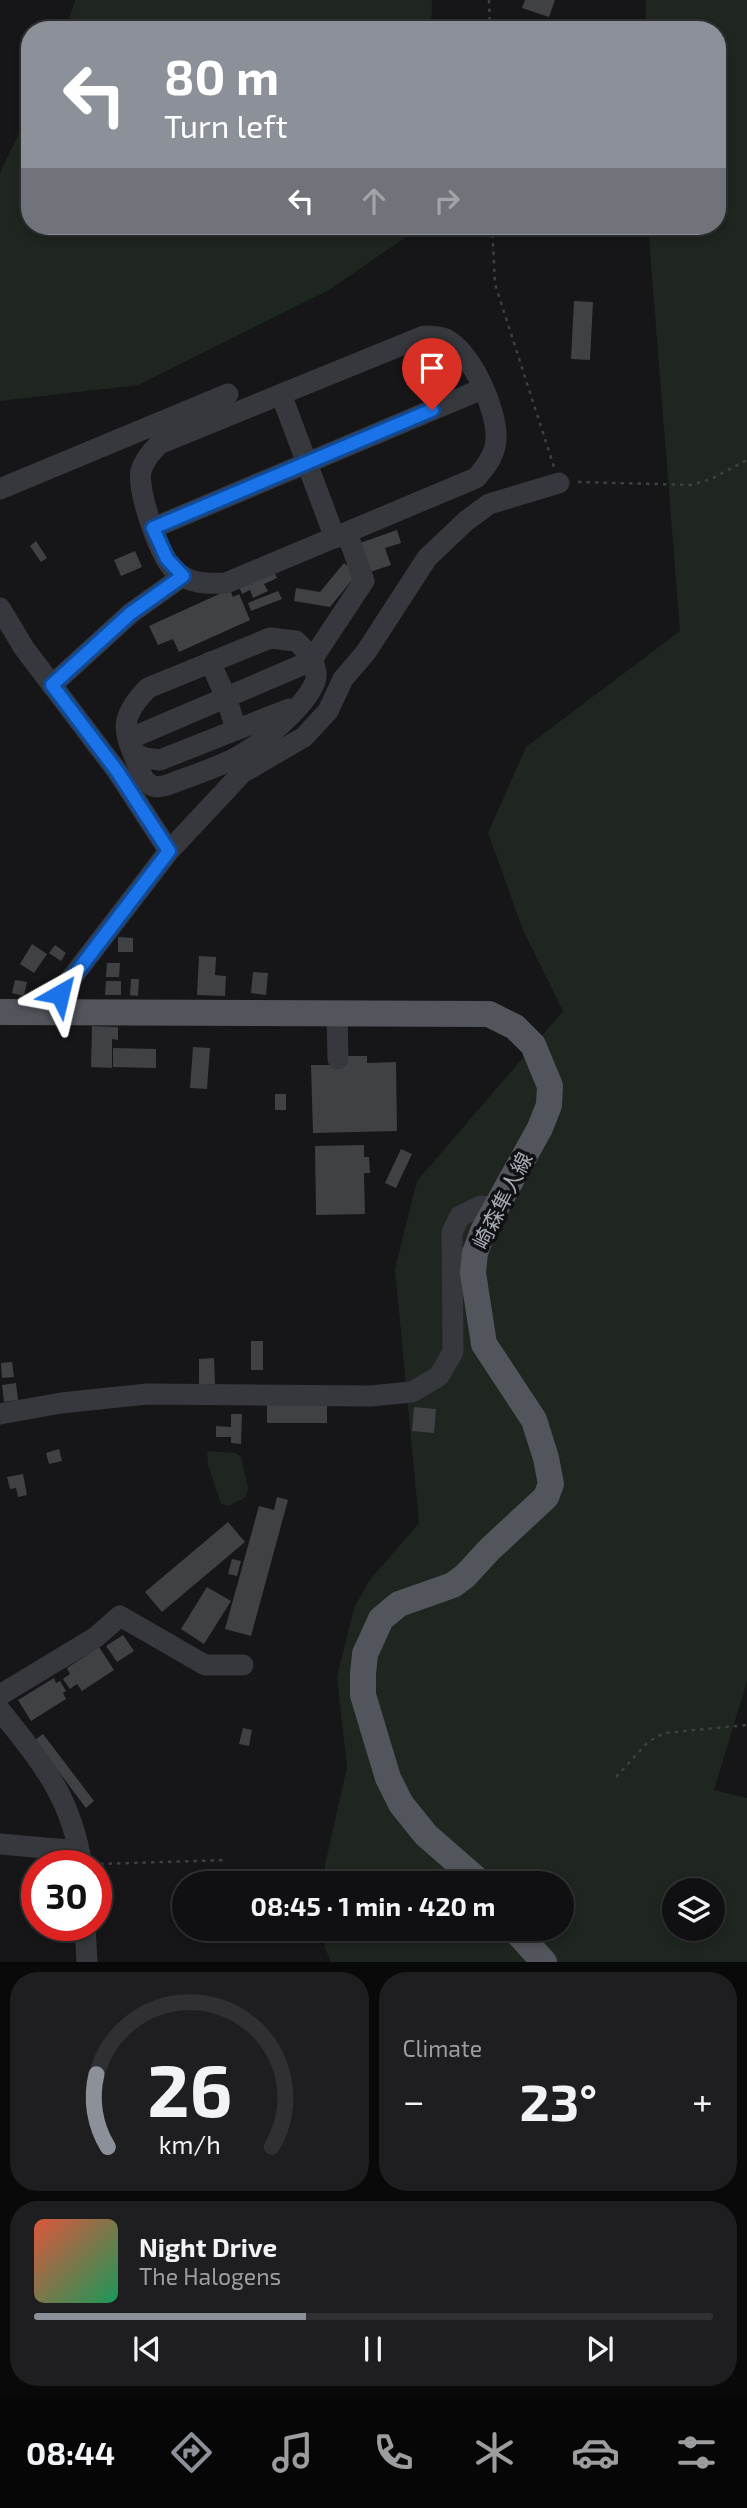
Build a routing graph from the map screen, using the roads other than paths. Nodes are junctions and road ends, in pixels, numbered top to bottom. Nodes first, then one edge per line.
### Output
1 (482, 389) junction
2 (228, 394) dead end
3 (281, 394) junction
4 (307, 463) junction
5 (559, 482) road end
6 (0, 489) edge
7 (153, 528) junction
8 (341, 535) junction
9 (183, 576) junction
10 (0, 608) edge
11 (311, 661) junction
12 (210, 662) junction
13 (52, 685) junction
14 (226, 697) junction
15 (302, 703) junction
16 (236, 729) junction
17 (131, 746) junction
18 (169, 851) junction
19 (0, 1012) edge
20 (44, 1014) junction
21 (337, 1016) junction
22 (338, 1059) dead end
23 (498, 1208) junction
24 (0, 1414) edge
25 (243, 1665) dead end
26 (0, 1695) edge
27 (0, 1710) edge
28 (0, 1844) edge
29 (30, 1850) edge
30 (79, 1850) edge
31 (467, 1871) edge
32 (86, 1941) edge
33 (525, 1941) edge
34 (87, 1962) edge
35 (544, 1962) edge

1 - 3 street
1 - 4 street
1 - 8 street
2 - 6 street
3 - 4 street
3 - 7 street
4 - 7 street
4 - 8 street
5 - 18 street
7 - 9 street
8 - 9 street
8 - 11 street
9 - 13 street
10 - 13 street
11 - 12 street
11 - 14 street
11 - 15 street
12 - 14 street
12 - 17 street
13 - 18 street
14 - 16 street
14 - 17 street
15 - 16 street
15 - 17 street
16 - 17 street
18 - 20 street
19 - 20 main road, 崎森隼人線
20 - 21 main road, 崎森隼人線
21 - 22 street
21 - 23 main road, 崎森隼人線
23 - 24 street
23 - 31 main road, 崎森隼人線
25 - 26 street
27 - 30 street
28 - 29 street
32 - 34 street
33 - 35 main road

